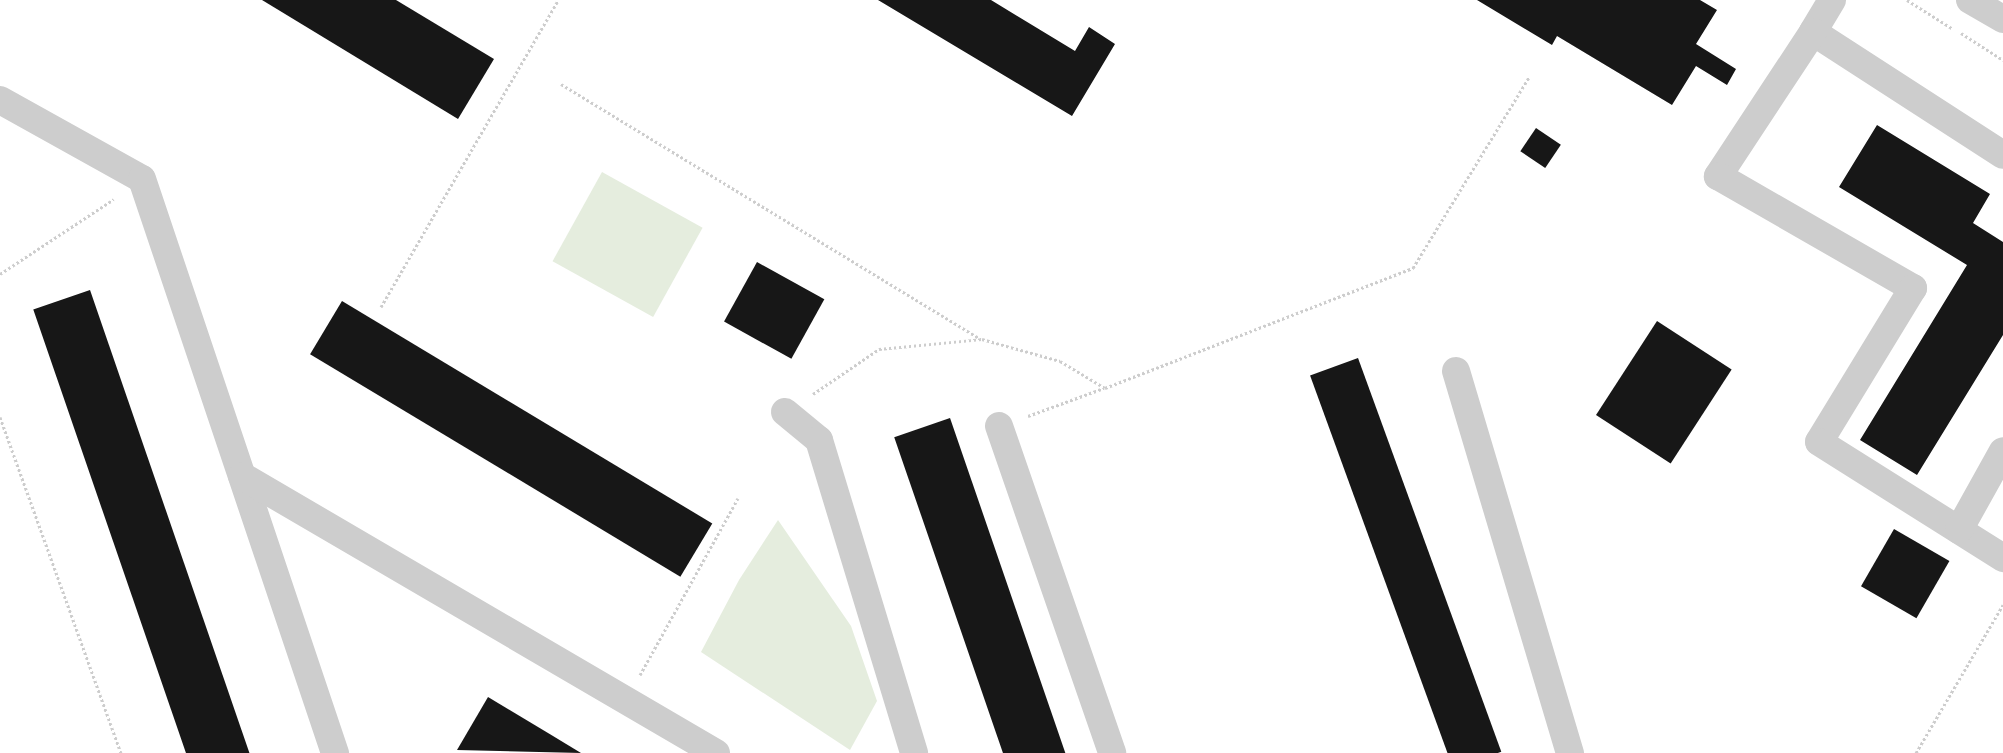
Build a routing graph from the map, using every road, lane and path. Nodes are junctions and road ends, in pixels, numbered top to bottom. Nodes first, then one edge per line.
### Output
1 (558, 0) edge
2 (1832, 0) edge
3 (1970, 0) edge
4 (2003, 19) edge
5 (1813, 32) junction
6 (1529, 77) dead end
7 (561, 84) dead end
8 (0, 100) edge
9 (2003, 155) edge
10 (142, 179) junction
11 (0, 274) edge
12 (381, 307) dead end
13 (982, 339) junction
14 (1456, 371) dead end
15 (1105, 388) junction
16 (785, 412) joint
17 (0, 417) edge
18 (999, 426) joint
19 (2003, 452) edge
20 (242, 476) junction
21 (738, 498) dead end
22 (1959, 530) junction
23 (2003, 558) edge
24 (2003, 605) edge
25 (626, 700) junction
26 (121, 753) edge
27 (335, 753) edge
28 (716, 753) edge
29 (914, 753) edge
30 (1112, 753) edge
31 (1570, 753) edge
32 (1916, 753) edge

1 - 12 path
2 - 5 street
3 - 4 street
5 - 9 street
5 - 22 street
6 - 15 path
7 - 13 path
8 - 10 street
10 - 11 path
10 - 20 street
13 - 15 path
13 - 16 path
14 - 31 street
15 - 18 path
16 - 29 street
17 - 26 path
18 - 30 street
19 - 22 street
20 - 25 street
20 - 27 street
21 - 25 path
22 - 23 street
24 - 32 path
25 - 28 street

